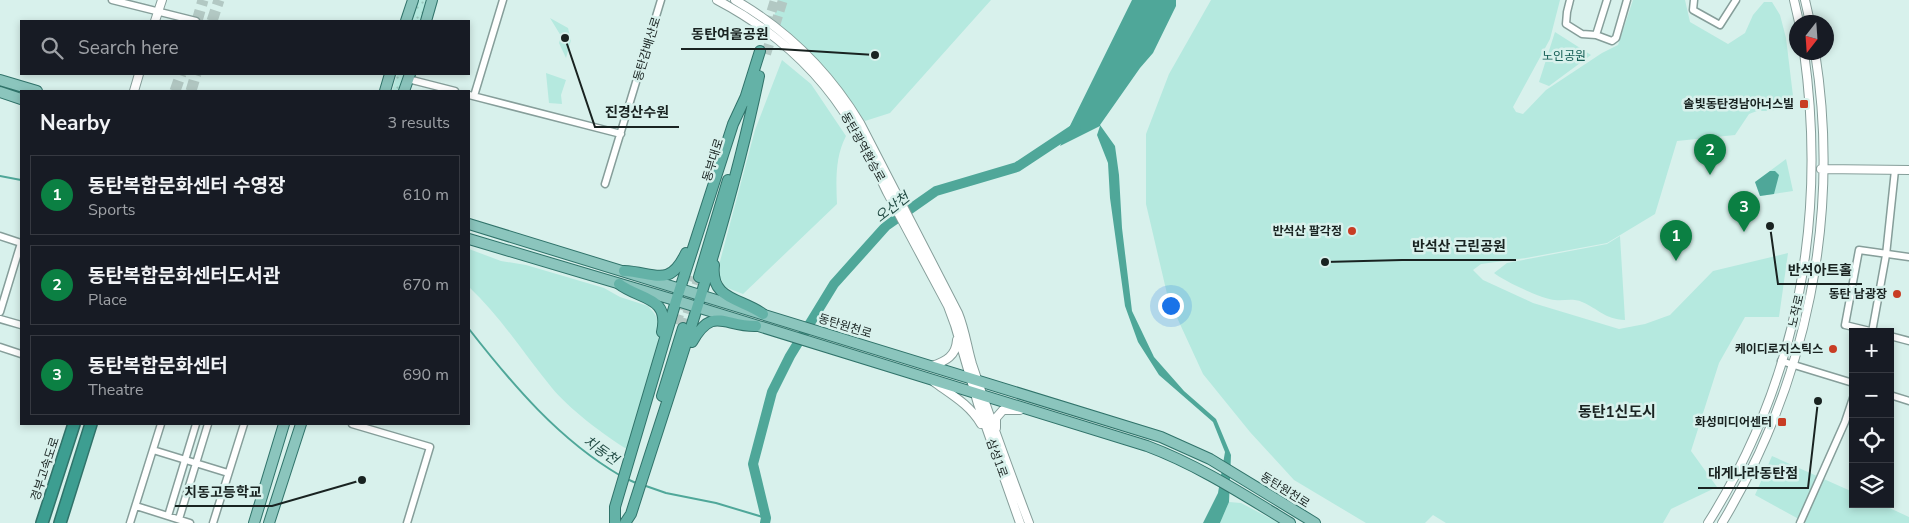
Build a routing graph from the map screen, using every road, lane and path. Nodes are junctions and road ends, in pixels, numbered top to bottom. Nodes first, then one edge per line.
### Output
1 (112, 0) edge
2 (162, 0) edge
3 (413, 0) edge
4 (432, 0) edge
5 (503, 0) edge
6 (662, 0) edge
7 (717, 0) edge
8 (735, 0) edge
9 (1570, 0) edge
10 (1607, 0) edge
11 (1627, 0) edge
12 (1694, 0) edge
13 (1736, 0) edge
14 (1794, 0) edge
15 (1805, 0) edge
16 (158, 12) junction
17 (1797, 15) edge
18 (1808, 15) edge
19 (155, 20) edge
20 (192, 20) edge
21 (406, 20) edge
22 (426, 20) edge
23 (1596, 35) junction
24 (1805, 60) edge
25 (1816, 60) edge
26 (139, 75) edge
27 (390, 75) edge
28 (409, 76) edge
29 (759, 76) junction
30 (0, 80) edge
31 (33, 90) edge
32 (134, 90) edge
33 (385, 90) edge
34 (404, 90) edge
35 (452, 90) edge
36 (0, 92) edge
37 (471, 96) edge
38 (746, 96) junction
39 (20, 99) edge
40 (1812, 132) junction
41 (1823, 132) junction
42 (621, 134) junction
43 (875, 161) junction
44 (1813, 169) junction
45 (1824, 169) junction
46 (1896, 170) junction
47 (1909, 170) edge
48 (605, 184) dead end
49 (1811, 206) junction
50 (1822, 207) junction
51 (470, 224) edge
52 (699, 230) junction
53 (0, 236) edge
54 (719, 238) junction
55 (470, 239) edge
56 (20, 243) edge
57 (20, 246) edge
58 (1886, 255) junction
59 (1909, 257) edge
60 (624, 271) junction
61 (940, 283) junction
62 (619, 284) junction
63 (680, 288) junction
64 (702, 295) junction
65 (676, 301) junction
66 (698, 308) junction
67 (0, 312) edge
68 (763, 314) junction
69 (0, 319) edge
70 (956, 325) junction
71 (20, 326) edge
72 (680, 326) tunnel mouth
73 (756, 326) junction
74 (1859, 328) edge
75 (1874, 328) edge
76 (1792, 329) junction
77 (1802, 332) junction
78 (1894, 337) edge
79 (1909, 341) edge
80 (663, 345) junction
81 (0, 347) edge
82 (684, 350) junction
83 (20, 354) edge
84 (1781, 361) junction
85 (1793, 364) junction
86 (932, 366) junction
87 (974, 379) junction
88 (930, 380) junction
89 (1849, 382) edge
90 (978, 394) junction
91 (1894, 396) edge
92 (1909, 401) edge
93 (1849, 410) edge
94 (1033, 411) junction
95 (74, 425) edge
96 (91, 425) edge
97 (161, 425) edge
98 (196, 425) edge
99 (208, 425) edge
100 (244, 425) edge
101 (284, 425) edge
102 (301, 425) edge
103 (355, 425) edge
104 (994, 439) junction
105 (153, 450) junction
106 (639, 457) junction
107 (185, 460) junction
108 (196, 463) junction
109 (228, 473) junction
110 (136, 506) junction
111 (623, 514) edge
112 (168, 516) junction
113 (179, 520) junction
114 (1801, 521) edge
115 (42, 523) edge
116 (60, 523) edge
117 (130, 523) edge
118 (190, 523) edge
119 (213, 523) edge
120 (254, 523) edge
121 (269, 523) edge
122 (408, 523) edge
123 (615, 523) edge
124 (1020, 523) edge
125 (1029, 523) edge
126 (1290, 523) edge
127 (1315, 523) edge
128 (1708, 523) edge
129 (1722, 523) edge

1 - 16 street
2 - 16 street
3 - 21 main road
4 - 22 main road
5 - 37 street
6 - 42 street, 동탄감배산로
7 - 43 street, 동탄광역환승로
8 - 43 street, 동탄광역환승로
9 - 23 street
10 - 23 street
11 - 23 street
12 - 13 street
14 - 17 street
15 - 18 street
16 - 19 street
16 - 20 street
24 - 40 street, 노작로
25 - 41 street, 노작로
26 - 32 street
27 - 33 main road
28 - 34 main road
28 - 35 street
29 - 38 highway, 동부대로
29 - 38 highway, 동부대로
29 - 54 highway
30 - 31 main road
36 - 39 main road
37 - 42 street
38 - 52 highway
40 - 41 street
40 - 44 street, 노작로
41 - 45 street, 노작로
42 - 48 street, 동탄감배산로
43 - 61 street, 동탄광역환승로
44 - 45 street
44 - 49 street, 노작로
45 - 46 street
45 - 50 street, 노작로
46 - 47 street
46 - 58 street
49 - 50 street
49 - 76 street, 노작로
50 - 77 street, 노작로
51 - 60 main road, 동탄원천로
52 - 60 highway
52 - 63 highway
53 - 56 street
54 - 64 highway
54 - 68 highway
55 - 62 main road, 동탄원천로
57 - 67 street
58 - 59 street
58 - 74 street
58 - 75 street
60 - 63 main road, 동탄원천로
61 - 70 street, 동탄광역환승로
61 - 87 street, 동탄광역환승로
62 - 65 main road, 동탄원천로
62 - 80 highway
63 - 64 main road, 동탄원천로
63 - 65 highway
64 - 66 highway
64 - 68 main road, 동탄원천로
65 - 66 main road, 동탄원천로
65 - 80 highway
66 - 73 main road, 동탄원천로
66 - 82 highway
68 - 86 main road, 동탄원천로
69 - 71 street
70 - 86 street
70 - 87 street, 동탄광역환승로
72 - 106 highway
73 - 82 highway
73 - 88 main road, 동탄원천로
76 - 77 street
76 - 84 street, 노작로
77 - 85 street, 노작로
78 - 79 street
80 - 106 highway
81 - 83 street
82 - 106 highway
84 - 85 street
84 - 128 street, 노작로
85 - 89 street
85 - 129 street, 노작로
86 - 87 main road, 동탄원천로
87 - 90 street, 동탄광역환승로
87 - 127 main road, 동탄원천로
88 - 90 main road, 동탄원천로
88 - 104 street
90 - 94 main road, 동탄원천로
90 - 104 street, 삼성1로
91 - 92 street
93 - 114 street
94 - 104 street
94 - 126 main road, 동탄원천로
95 - 115 highway, 경부고속도로
96 - 116 highway
97 - 105 street
98 - 107 street
99 - 108 street
100 - 109 street
101 - 120 main road
102 - 121 main road
103 - 122 street
104 - 124 street, 삼성1로
104 - 125 street, 삼성1로
105 - 107 street
105 - 110 street
106 - 111 highway
107 - 108 street
107 - 112 street
108 - 109 street
108 - 113 street
109 - 119 street
110 - 112 street
110 - 117 street
111 - 123 highway
112 - 113 street
113 - 118 street

